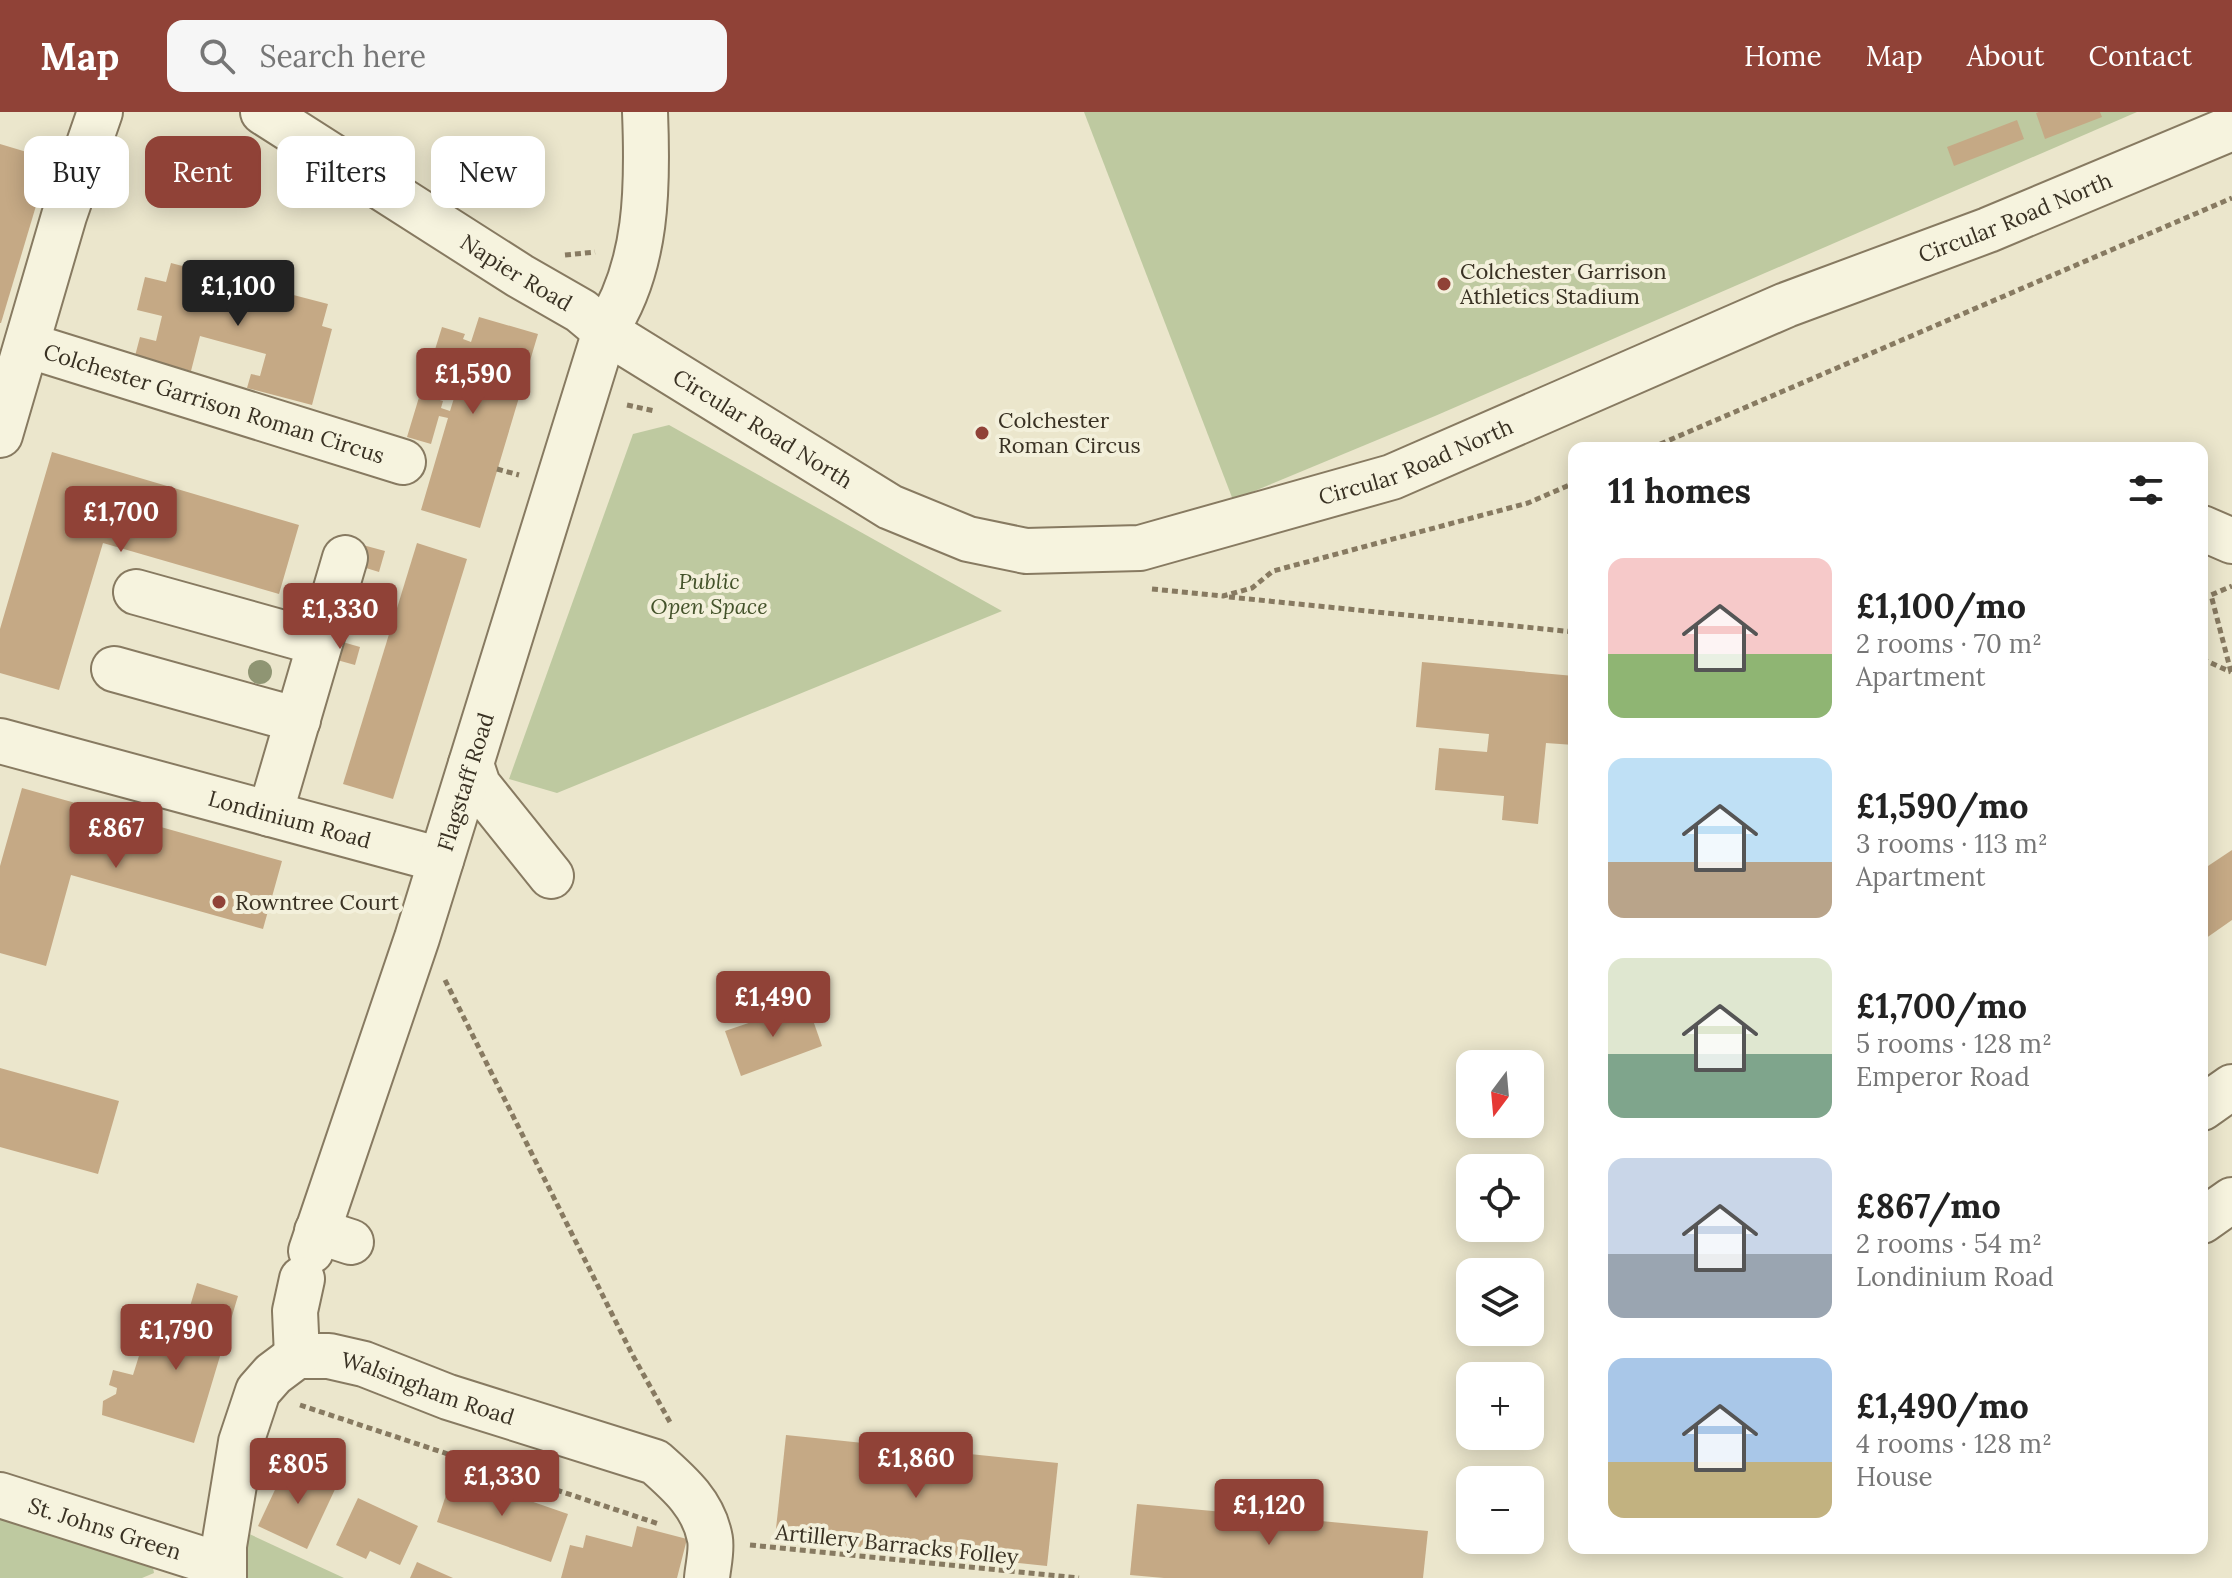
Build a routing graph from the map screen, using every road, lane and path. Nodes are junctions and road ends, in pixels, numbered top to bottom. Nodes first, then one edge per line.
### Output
1 (100, 112) edge
2 (263, 112) edge
3 (645, 112) edge
4 (2232, 128) edge
5 (2232, 198) edge
6 (638, 248) junction
7 (555, 256) dead end
8 (605, 331) junction
9 (27, 345) junction
10 (0, 435) edge
11 (1665, 442) edge
12 (403, 462) dead end
13 (1568, 486) edge
14 (2208, 531) edge
15 (2232, 541) edge
16 (345, 558) dead end
17 (2232, 586) edge
18 (1148, 589) dead end
19 (136, 592) dead end
20 (1223, 596) junction
21 (1568, 631) edge
22 (319, 643) junction
23 (2208, 662) edge
24 (114, 669) dead end
25 (2232, 673) edge
26 (298, 720) junction
27 (0, 741) edge
28 (471, 764) junction
29 (270, 814) junction
30 (441, 860) junction
31 (551, 876) dead end
32 (417, 938) junction
33 (2232, 1087) edge
34 (2208, 1104) edge
35 (2232, 1200) edge
36 (2208, 1217) edge
37 (297, 1356) junction
38 (258, 1391) junction
39 (675, 1431) dead end
40 (0, 1495) edge
41 (709, 1560) edge
42 (210, 1566) edge
43 (1079, 1578) edge

1 - 9 street
2 - 8 street, Napier Road
3 - 6 street, Flagstaff Road
4 - 8 street, Circular Road North
5 - 11 path
6 - 7 path
6 - 8 street, Flagstaff Road
8 - 28 street, Flagstaff Road
9 - 10 street
9 - 12 street, Colchester Garrison Roman Circus
13 - 20 path
14 - 15 street
16 - 22 street
17 - 25 path
18 - 20 path
19 - 22 street
20 - 21 path
22 - 26 street
23 - 25 path
24 - 26 street
26 - 29 street
27 - 29 street, Londinium Road
28 - 30 street, Flagstaff Road
28 - 31 street
29 - 30 street, Londinium Road
30 - 32 street, Flagstaff Road
32 - 37 street, Flagstaff Road
32 - 39 path
33 - 34 street
35 - 36 street
37 - 38 street
37 - 41 street, Walsingham Road
38 - 41 path, Artillery Barracks Folley
38 - 42 street
40 - 42 street, St. Johns Green
41 - 43 path, Artillery Barracks Folley

